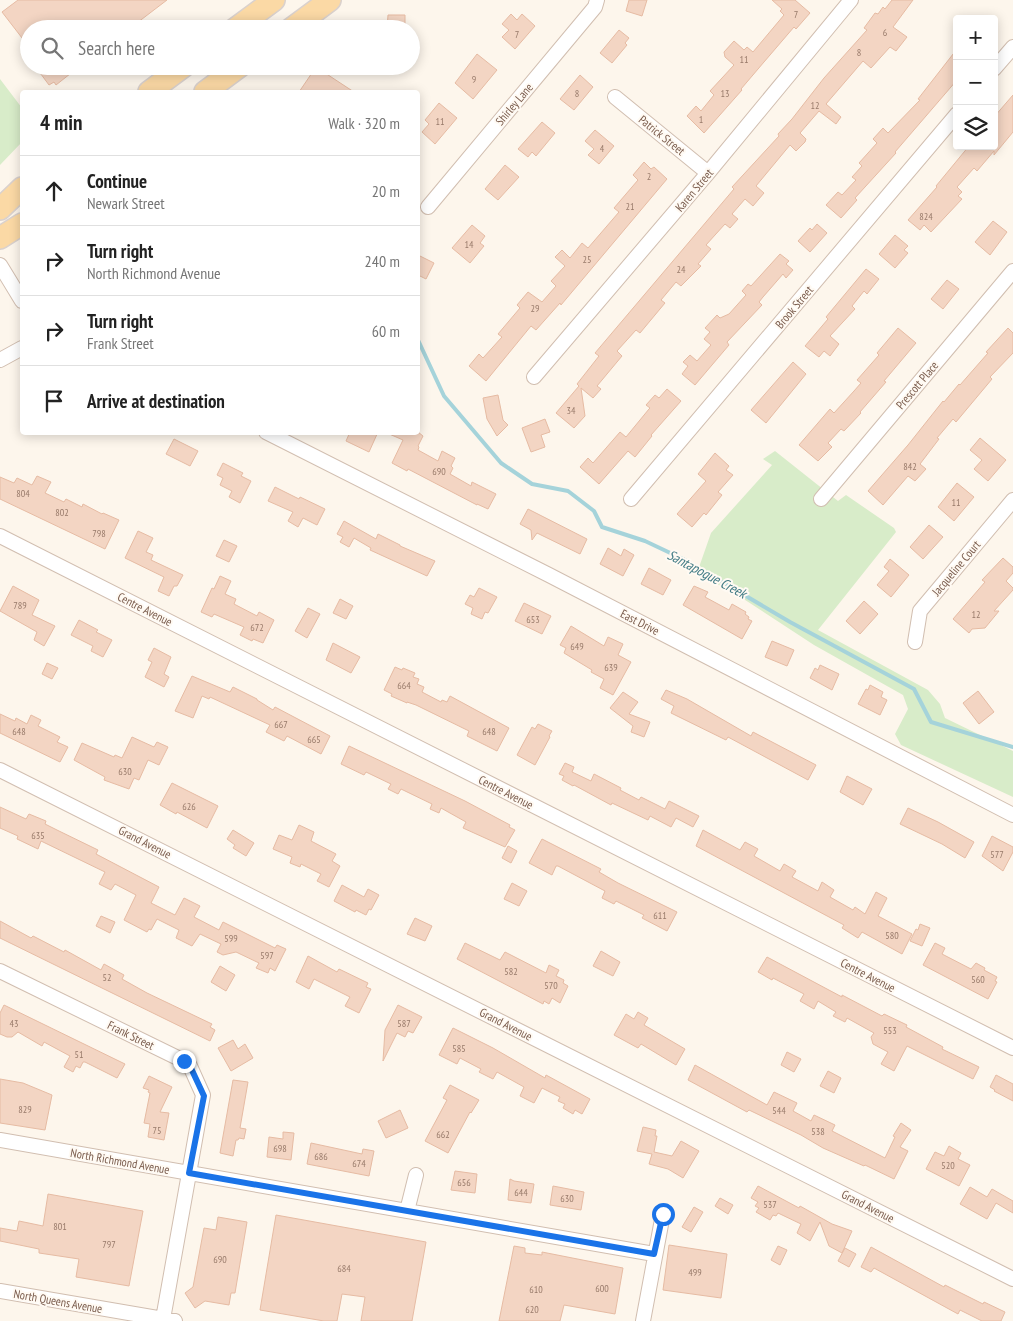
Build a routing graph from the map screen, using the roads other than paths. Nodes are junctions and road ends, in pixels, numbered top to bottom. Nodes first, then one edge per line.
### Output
1 (274, 0) edge
2 (330, 0) edge
3 (596, 0) edge
4 (851, 0) edge
5 (247, 20) edge
6 (303, 20) edge
7 (1013, 47) edge
8 (998, 64) edge
9 (172, 75) edge
10 (228, 75) edge
11 (152, 90) edge
12 (208, 90) edge
13 (615, 97) dead end
14 (953, 119) edge
15 (708, 173) junction
16 (20, 188) edge
17 (20, 189) edge
18 (0, 200) edge
19 (428, 207) dead end
20 (0, 209) edge
21 (20, 225) edge
22 (0, 238) edge
23 (0, 265) edge
24 (1013, 271) edge
25 (20, 298) edge
26 (20, 349) edge
27 (0, 360) edge
28 (534, 377) dead end
29 (272, 435) edge
30 (631, 499) dead end
31 (821, 499) dead end
32 (1013, 500) edge
33 (0, 536) edge
34 (915, 642) dead end
35 (0, 770) edge
36 (1013, 815) edge
37 (0, 971) edge
38 (1013, 1048) edge
39 (0, 1140) edge
40 (189, 1173) junction
41 (416, 1175) dead end
42 (407, 1211) junction
43 (663, 1214) dead end
44 (654, 1254) junction
45 (1013, 1279) edge
46 (0, 1291) edge
47 (169, 1320) edge
48 (643, 1321) edge

1 - 5 main road
2 - 6 main road
3 - 19 street, Shirley Lane
4 - 15 street, Karen Street
7 - 8 street
9 - 11 main road
10 - 12 main road
13 - 15 street, Patrick Street
14 - 30 street, Brook Street
15 - 28 street, Karen Street
16 - 18 main road
17 - 20 main road
21 - 22 main road
23 - 25 street
24 - 31 street, Prescott Place
26 - 27 street
29 - 36 street, East Drive
32 - 34 street, Jacqueline Court
33 - 38 street, Centre Avenue
35 - 45 street, Grand Avenue
37 - 40 street, Frank Street
39 - 40 street, North Richmond Avenue
40 - 42 street, North Richmond Avenue
40 - 47 street, Frank Street
41 - 42 street
42 - 44 street, North Richmond Avenue
43 - 44 street
44 - 48 street
46 - 47 street, North Queens Avenue

